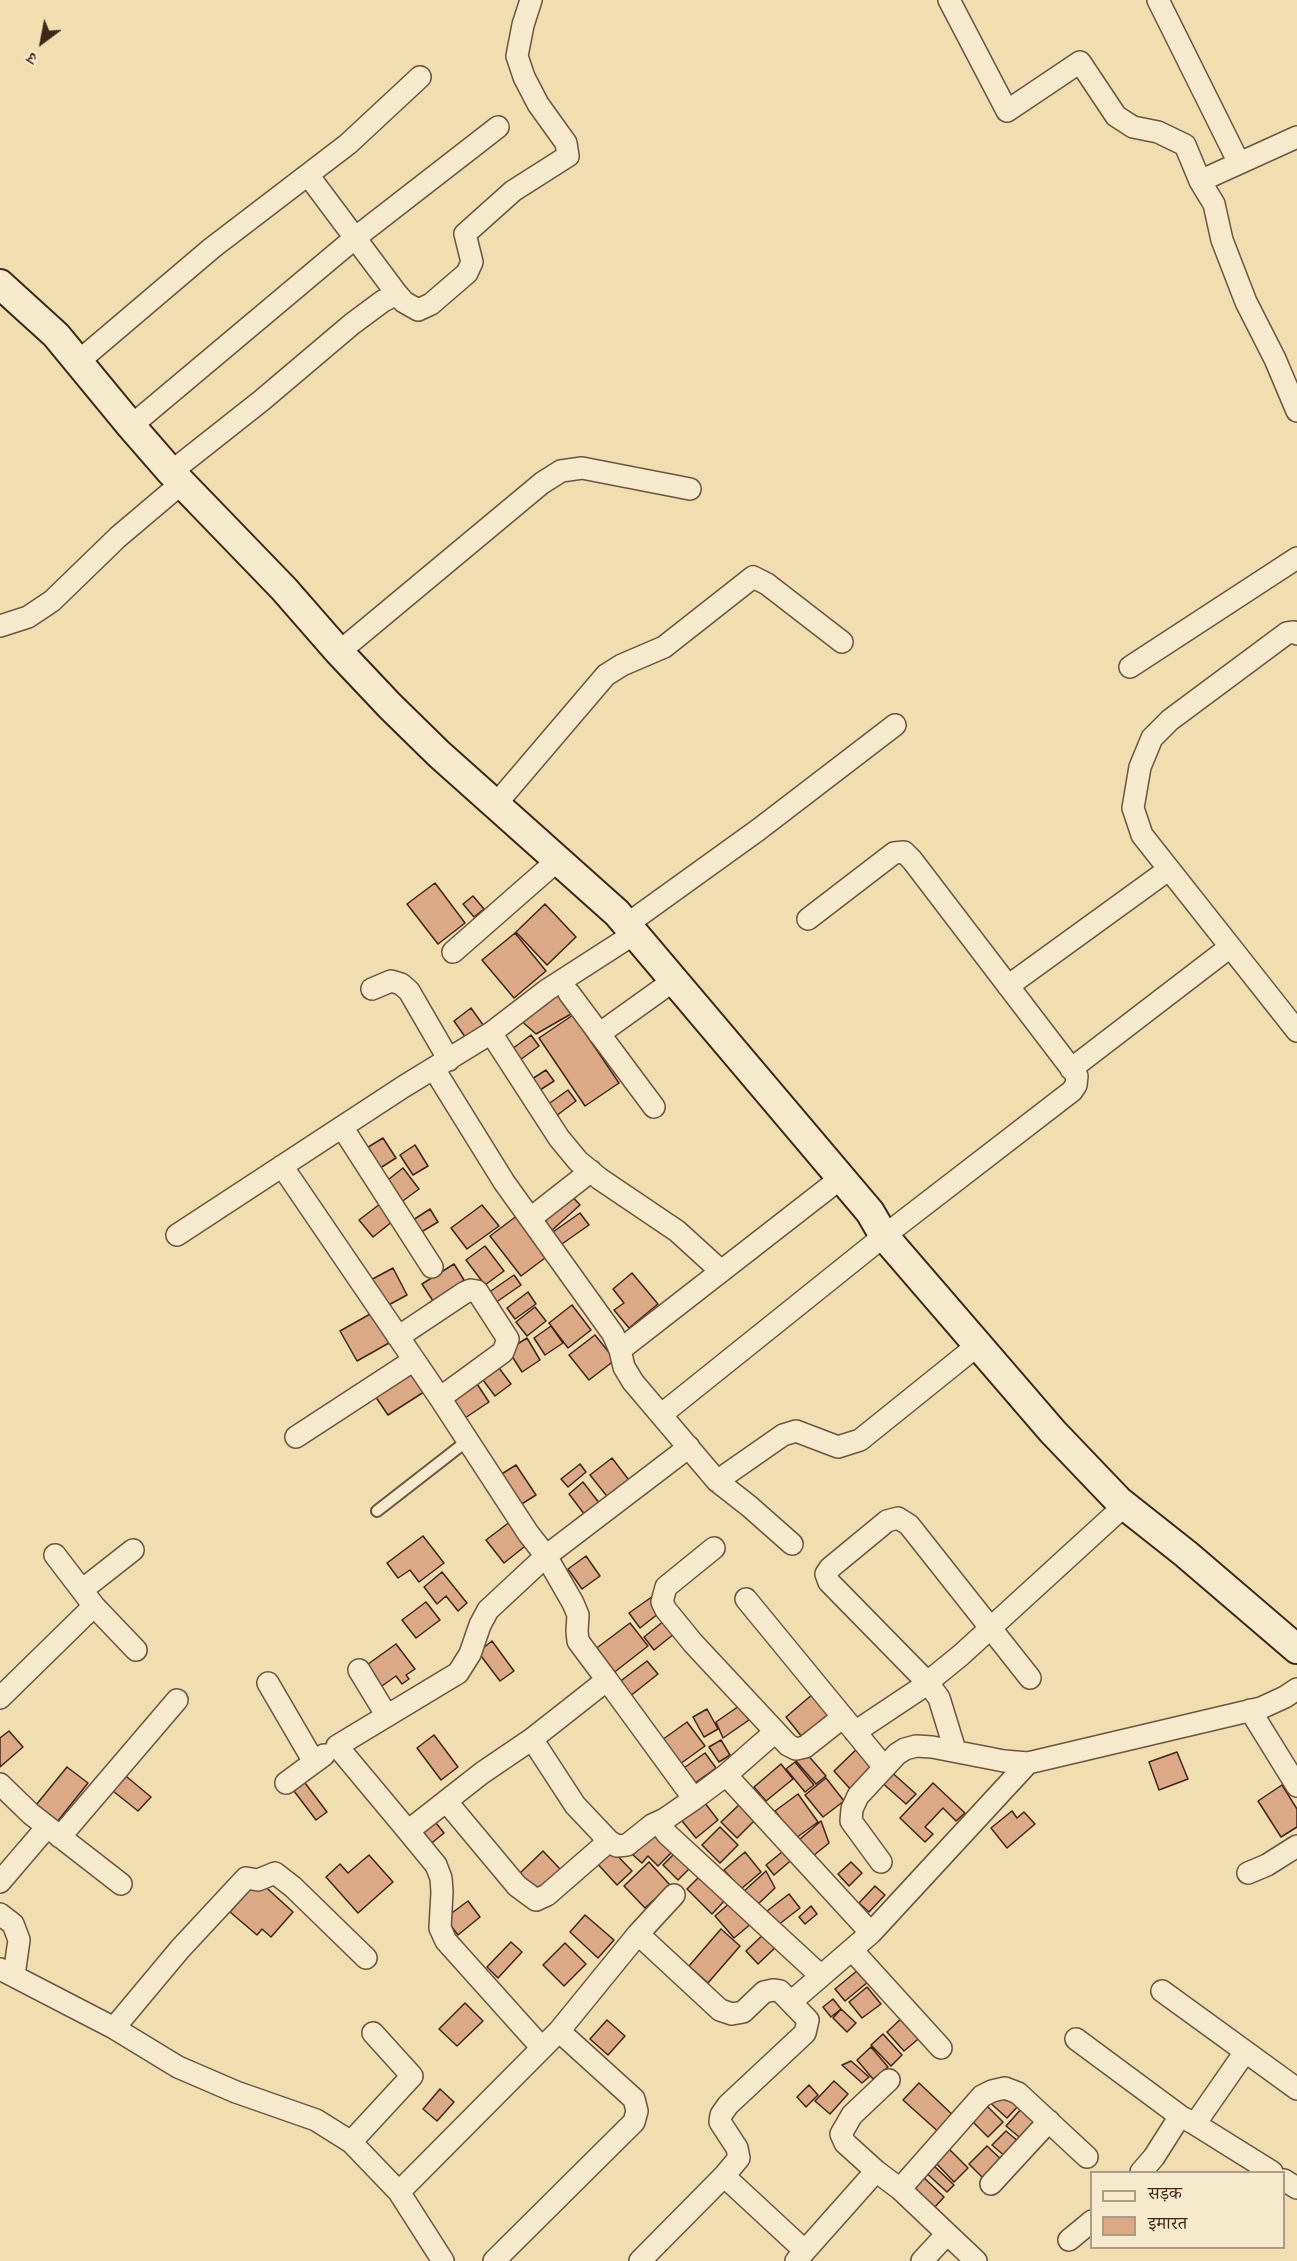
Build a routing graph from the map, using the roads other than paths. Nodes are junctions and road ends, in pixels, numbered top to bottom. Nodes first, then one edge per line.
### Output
1 (531, 0) edge
2 (949, 0) edge
3 (1158, 0) edge
4 (420, 77) dead end
5 (498, 127) dead end
6 (1297, 137) edge
7 (1239, 163) junction
8 (308, 175) junction
9 (1200, 181) junction
10 (355, 238) junction
11 (0, 284) edge
12 (397, 294) junction
13 (79, 361) junction
14 (1297, 411) edge
15 (131, 426) junction
16 (177, 476) junction
17 (690, 489) dead end
18 (1297, 558) edge
19 (0, 626) edge
20 (1297, 634) edge
21 (842, 642) dead end
22 (339, 652) junction
23 (1130, 667) dead end
24 (896, 725) dead end
25 (496, 804) junction
26 (558, 861) junction
27 (1168, 870) junction
28 (808, 919) dead end
29 (630, 929) junction
30 (1230, 947) junction
31 (453, 952) dead end
32 (673, 981) junction
33 (1008, 986) junction
34 (372, 989) dead end
35 (568, 993) dead end
36 (1297, 1031) edge
37 (491, 1033) junction
38 (599, 1034) junction
39 (442, 1064) junction
40 (1071, 1069) junction
41 (654, 1107) dead end
42 (342, 1127) junction
43 (282, 1166) junction
44 (591, 1171) junction
45 (841, 1178) junction
46 (531, 1218) junction
47 (177, 1235) dead end
48 (884, 1236) junction
49 (432, 1267) dead end
50 (722, 1271) junction
51 (398, 1337) junction
52 (978, 1345) junction
53 (621, 1350) junction
54 (414, 1360) junction
55 (440, 1398) junction
56 (662, 1414) junction
57 (296, 1437) dead end
58 (467, 1441) junction
59 (689, 1447) junction
60 (717, 1481) junction
61 (1124, 1506) junction
62 (377, 1511) dead end
63 (792, 1544) dead end
64 (714, 1548) dead end
65 (133, 1550) dead end
66 (55, 1555) dead end
67 (546, 1556) junction
68 (88, 1598) junction
69 (746, 1599) dead end
70 (991, 1628) junction
71 (1297, 1648) edge
72 (136, 1650) dead end
73 (359, 1670) dead end
74 (1030, 1678) dead end
75 (607, 1680) junction
76 (268, 1683) dead end
77 (928, 1683) junction
78 (1297, 1689) edge
79 (0, 1698) edge
80 (177, 1700) dead end
81 (1250, 1710) junction
82 (387, 1716) junction
83 (849, 1724) junction
84 (775, 1732) junction
85 (532, 1739) junction
86 (336, 1746) junction
87 (955, 1750) junction
88 (314, 1762) junction
89 (1028, 1763) junction
90 (884, 1767) junction
91 (726, 1775) junction
92 (286, 1783) dead end
93 (0, 1785) edge
94 (1297, 1786) edge
95 (694, 1798) junction
96 (446, 1801) junction
97 (665, 1819) junction
98 (408, 1831) junction
99 (54, 1832) junction
100 (609, 1841) junction
101 (1297, 1846) edge
102 (881, 1862) dead end
103 (1248, 1873) dead end
104 (0, 1881) edge
105 (121, 1884) dead end
106 (674, 1895) dead end
107 (0, 1914) edge
108 (871, 1933) junction
109 (638, 1934) junction
110 (852, 1950) junction
111 (366, 1958) dead end
112 (7, 1972) edge
113 (821, 1977) junction
114 (1162, 1991) dead end
115 (791, 2002) junction
116 (114, 2028) junction
117 (559, 2031) junction
118 (373, 2032) dead end
119 (1076, 2039) dead end
120 (542, 2048) junction
121 (941, 2048) dead end
122 (1245, 2052) junction
123 (889, 2080) dead end
124 (1297, 2089) edge
125 (1188, 2120) junction
126 (1048, 2121) junction
127 (351, 2142) junction
128 (1087, 2157) dead end
129 (876, 2171) junction
130 (1142, 2171) edge
131 (1270, 2171) edge
132 (724, 2176) junction
133 (991, 2184) dead end
134 (900, 2189) junction
135 (399, 2192) junction
136 (1090, 2223) edge
137 (947, 2234) junction
138 (1070, 2240) dead end
139 (800, 2256) edge
140 (443, 2261) edge
141 (495, 2261) edge
142 (639, 2261) edge
143 (922, 2261) edge
144 (976, 2261) edge

1 - 12 street
2 - 9 street
3 - 7 street
4 - 8 street
5 - 10 street
6 - 7 street
7 - 9 street
8 - 10 street
8 - 13 street
9 - 14 street
10 - 12 street
10 - 15 street
11 - 13 street
12 - 16 street
13 - 15 street
15 - 16 street
16 - 19 street
16 - 22 street
17 - 22 street
18 - 23 street
20 - 27 street
21 - 25 street
22 - 25 street
24 - 29 street
25 - 26 street
26 - 29 street
26 - 31 street
27 - 30 street
27 - 33 street
28 - 33 street
29 - 32 street
29 - 37 street
30 - 36 street
30 - 40 street
32 - 38 street
32 - 45 street
33 - 40 street
34 - 39 street
35 - 38 street
37 - 39 street
37 - 44 street
38 - 41 street
39 - 42 street
39 - 46 street
40 - 48 street
42 - 43 street
42 - 49 street
43 - 47 street
43 - 51 street
44 - 46 street
44 - 50 street
45 - 48 street
45 - 50 street
46 - 53 street
48 - 52 street
48 - 56 street
50 - 53 street
51 - 54 street
51 - 55 street
52 - 60 street
52 - 61 street
53 - 56 street
54 - 55 street
54 - 57 street
55 - 58 street
56 - 59 street
58 - 62 lane
58 - 67 street
59 - 60 street
59 - 67 street
60 - 63 street
61 - 70 street
61 - 71 street
64 - 84 street
65 - 68 street
66 - 68 street
67 - 75 street
67 - 82 street
68 - 72 street
68 - 79 street
69 - 83 street
70 - 74 street
70 - 77 street
70 - 77 street
73 - 82 street
75 - 85 street
75 - 95 street
76 - 88 street
77 - 83 street
77 - 87 street
78 - 81 street
80 - 99 street
81 - 89 street
81 - 94 street
82 - 86 street
83 - 84 street
83 - 90 street
84 - 91 street
85 - 96 street
85 - 100 street
86 - 88 street
86 - 98 street
87 - 89 street
87 - 90 street
88 - 92 street
89 - 108 street
90 - 102 street
91 - 95 street
91 - 108 street
93 - 99 street
95 - 97 street
96 - 98 street
96 - 100 street
97 - 100 street
97 - 113 street
98 - 120 street
99 - 104 street
99 - 105 street
101 - 103 street
106 - 109 street
107 - 112 street
108 - 110 street
109 - 115 street
109 - 117 street
110 - 113 street
110 - 121 street
111 - 116 street
112 - 116 street
113 - 115 street
114 - 122 street
115 - 132 street
116 - 127 street
117 - 120 street
117 - 141 street
118 - 127 street
119 - 125 street
120 - 135 street
122 - 124 street
122 - 125 street
123 - 129 street
125 - 130 street
125 - 131 street
126 - 128 street
126 - 133 street
126 - 134 street
127 - 135 street
129 - 134 street
129 - 139 street
132 - 139 street
132 - 142 street
134 - 137 street
135 - 140 street
136 - 138 street
137 - 143 street
137 - 144 street

